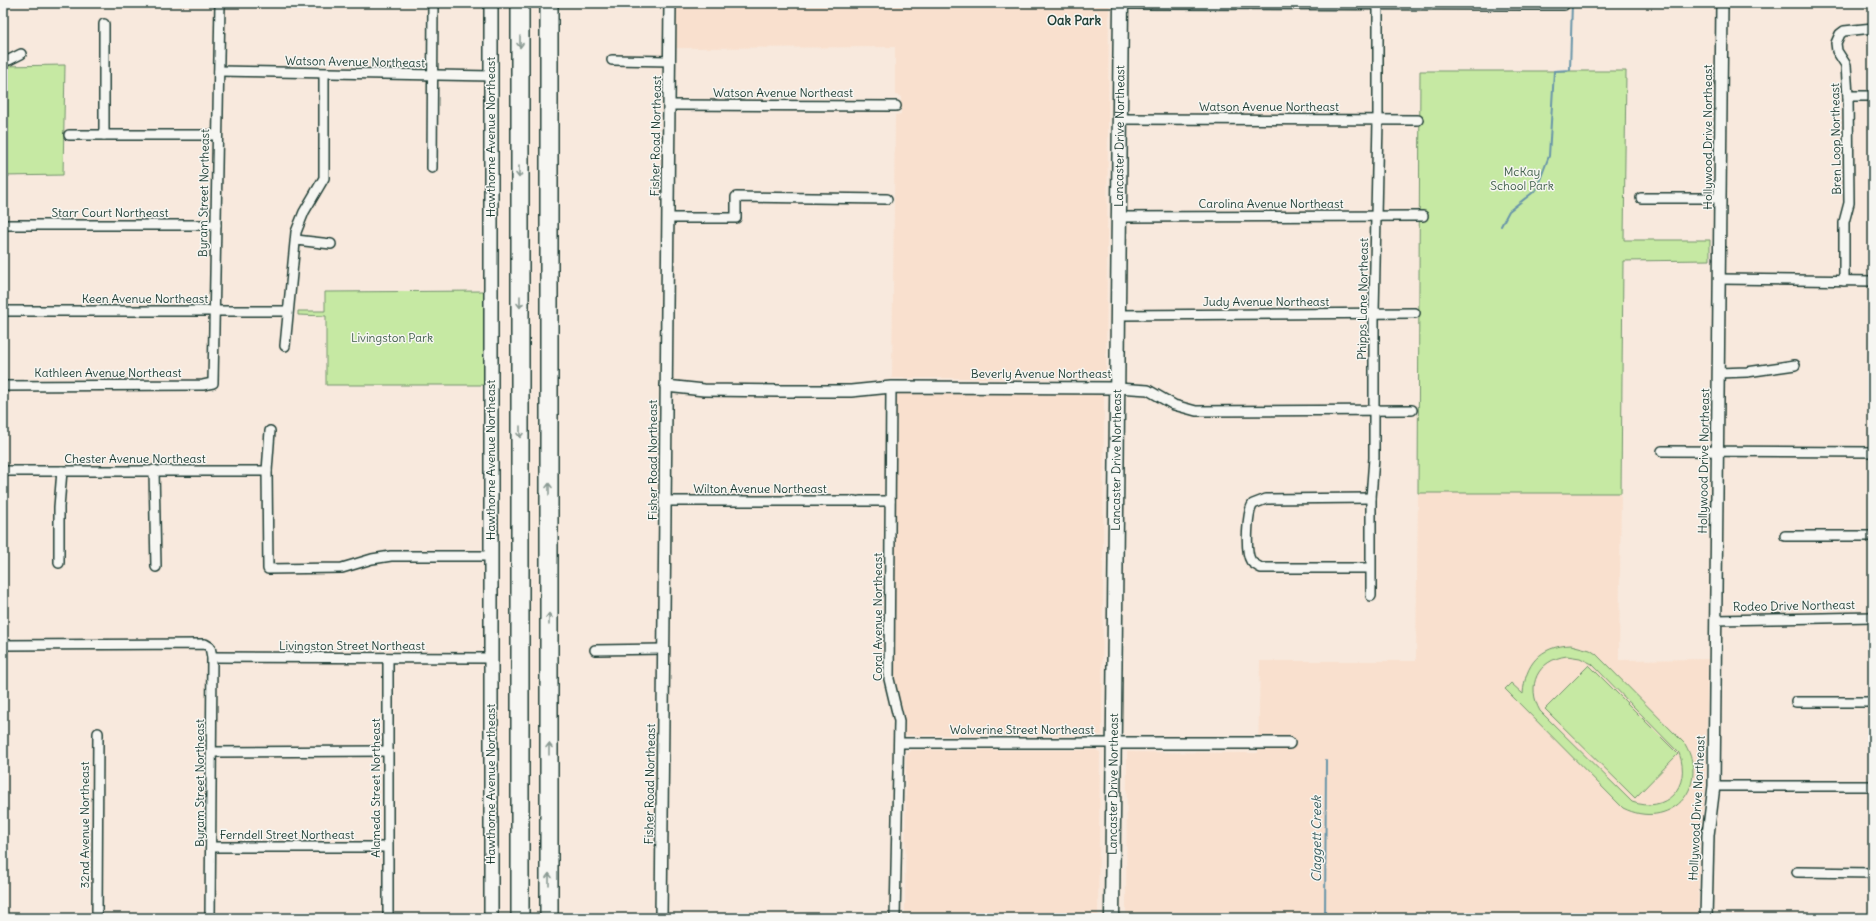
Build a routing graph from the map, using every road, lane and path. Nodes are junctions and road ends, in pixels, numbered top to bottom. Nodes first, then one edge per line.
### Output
1 (220, 3) edge
2 (433, 3) edge
3 (491, 3) edge
4 (520, 3) edge
5 (549, 3) edge
6 (670, 3) edge
7 (1121, 3) edge
8 (1722, 3) edge
9 (1378, 4) edge
10 (1564, 5) dead end
11 (104, 24) dead end
12 (1873, 28) edge
13 (21, 54) dead end
14 (3, 60) edge
15 (612, 60) dead end
16 (670, 61) junction
17 (219, 71) junction
18 (324, 74) junction
19 (433, 76) junction
20 (491, 76) junction
21 (1848, 96) junction
22 (1873, 96) edge
23 (670, 105) junction
24 (896, 106) dead end
25 (1120, 119) junction
26 (1378, 120) junction
27 (1418, 120) dead end
28 (68, 135) dead end
29 (104, 135) junction
30 (217, 135) junction
31 (432, 168) dead end
32 (887, 198) dead end
33 (1641, 198) dead end
34 (1720, 198) junction
35 (1119, 216) junction
36 (1376, 216) junction
37 (1423, 216) dead end
38 (668, 218) junction
39 (3, 225) edge
40 (216, 225) junction
41 (296, 240) junction
42 (331, 244) dead end
43 (1719, 279) junction
44 (1844, 281) junction
45 (1873, 281) edge
46 (3, 311) edge
47 (214, 311) junction
48 (288, 311) junction
49 (1374, 313) junction
50 (1415, 313) dead end
51 (1117, 314) junction
52 (285, 346) dead end
53 (1795, 365) dead end
54 (1718, 372) junction
55 (213, 383) joint
56 (3, 386) edge
57 (666, 386) junction
58 (891, 387) junction
59 (1117, 388) junction
60 (1374, 410) junction
61 (1412, 410) dead end
62 (270, 431) dead end
63 (1662, 451) dead end
64 (1717, 452) junction
65 (1873, 452) edge
66 (154, 470) junction
67 (3, 471) edge
68 (62, 471) junction
69 (267, 471) junction
70 (1371, 498) junction
71 (666, 501) junction
72 (890, 501) junction
73 (1785, 536) dead end
74 (1873, 536) edge
75 (491, 556) junction
76 (60, 563) dead end
77 (156, 567) dead end
78 (1370, 568) junction
79 (1371, 596) dead end
80 (1873, 617) edge
81 (1716, 620) junction
82 (3, 645) edge
83 (664, 649) junction
84 (595, 650) dead end
85 (212, 658) junction
86 (388, 658) junction
87 (491, 658) junction
88 (1796, 702) dead end
89 (1873, 702) edge
90 (98, 733) dead end
91 (899, 743) junction
92 (1114, 743) junction
93 (1288, 743) dead end
94 (388, 751) junction
95 (212, 752) junction
96 (1714, 786) junction
97 (1873, 786) edge
98 (212, 847) junction
99 (387, 847) junction
100 (1797, 872) dead end
101 (1873, 873) edge
102 (97, 918) edge
103 (210, 918) edge
104 (388, 918) edge
105 (491, 918) edge
106 (520, 918) edge
107 (549, 918) edge
108 (661, 918) edge
109 (895, 918) edge
110 (1112, 918) edge
111 (1706, 918) edge

1 - 17 street, Byram Street Northeast
2 - 19 street
3 - 20 main road, Hawthorne Avenue Northeast
4 -> 106 highway
107 -> 5 highway
6 - 16 street, Fisher Road Northeast
7 - 9 street
7 - 25 main road, Lancaster Drive Northeast
8 - 34 street, Hollywood Drive Northeast
9 - 10 street
9 - 26 street, Phipps Lane Northeast
11 - 29 street
12 - 21 street, Bren Loop Northeast
13 - 14 street
15 - 16 street
16 - 23 street, Fisher Road Northeast
17 - 18 street, Watson Avenue Northeast
17 - 30 street, Byram Street Northeast
18 - 19 street, Watson Avenue Northeast
18 - 41 street
19 - 20 street, Watson Avenue Northeast
19 - 31 street
20 - 75 main road, Hawthorne Avenue Northeast
21 - 22 street
21 - 44 street, Bren Loop Northeast
23 - 24 street, Watson Avenue Northeast
23 - 38 street, Fisher Road Northeast
25 - 26 street, Watson Avenue Northeast
25 - 35 main road, Lancaster Drive Northeast
26 - 27 street, Watson Avenue Northeast
26 - 36 street, Phipps Lane Northeast
28 - 29 street
29 - 30 street
30 - 40 street, Byram Street Northeast
32 - 38 street
33 - 34 street
34 - 43 street, Hollywood Drive Northeast
35 - 36 street, Carolina Avenue Northeast
35 - 51 main road, Lancaster Drive Northeast
36 - 37 street, Carolina Avenue Northeast
36 - 49 street, Phipps Lane Northeast
38 - 57 street, Fisher Road Northeast
39 - 40 street, Starr Court Northeast
40 - 47 street, Byram Street Northeast
41 - 42 street
41 - 48 street
43 - 44 street
43 - 54 street, Hollywood Drive Northeast
44 - 45 street
46 - 47 street, Keen Avenue Northeast
47 - 48 street, Keen Avenue Northeast
47 - 55 street, Byram Street Northeast
48 - 52 street
49 - 50 street, Judy Avenue Northeast
49 - 51 street, Judy Avenue Northeast
49 - 60 street, Phipps Lane Northeast
51 - 59 main road, Lancaster Drive Northeast
53 - 54 street
54 - 64 street, Hollywood Drive Northeast
55 - 56 street, Kathleen Avenue Northeast
57 - 58 street, Beverly Avenue Northeast
57 - 71 street, Fisher Road Northeast
58 - 59 street, Beverly Avenue Northeast
58 - 72 street, Coral Avenue Northeast
59 - 60 street, Beverly Avenue Northeast
59 - 92 main road, Lancaster Drive Northeast
60 - 61 street, Beverly Avenue Northeast
60 - 70 street, Phipps Lane Northeast
62 - 69 street
63 - 64 street
64 - 65 street
64 - 81 street, Hollywood Drive Northeast
66 - 68 street, Chester Avenue Northeast
66 - 69 street, Chester Avenue Northeast
66 - 77 street
67 - 68 street, Chester Avenue Northeast
68 - 76 street
69 - 75 street
70 - 78 street, Phipps Lane Northeast
70 - 78 street
71 - 72 street, Wilton Avenue Northeast
71 - 83 street, Fisher Road Northeast
72 - 91 street, Coral Avenue Northeast
73 - 74 street
75 - 87 main road, Hawthorne Avenue Northeast
78 - 79 street, Phipps Lane Northeast
80 - 81 street, Rodeo Drive Northeast
81 - 96 street, Hollywood Drive Northeast
82 - 85 street, Byram Street Northeast
83 - 84 street
83 - 108 street, Fisher Road Northeast
85 - 86 street, Livingston Street Northeast
85 - 95 street, Byram Street Northeast
86 - 87 street, Livingston Street Northeast
86 - 94 street, Alameda Street Northeast
87 - 105 main road, Hawthorne Avenue Northeast
88 - 89 street
90 - 102 street, 32nd Avenue Northeast
91 - 92 street, Wolverine Street Northeast
91 - 109 street, Coral Avenue Northeast
92 - 93 street, Wolverine Street Northeast
92 - 110 main road, Lancaster Drive Northeast
94 - 95 street
94 - 99 street, Alameda Street Northeast
95 - 98 street, Byram Street Northeast
96 - 97 street
96 - 111 street, Hollywood Drive Northeast
98 - 99 street, Ferndell Street Northeast
98 - 103 street, Byram Street Northeast
99 - 104 street, Alameda Street Northeast
100 - 101 street

